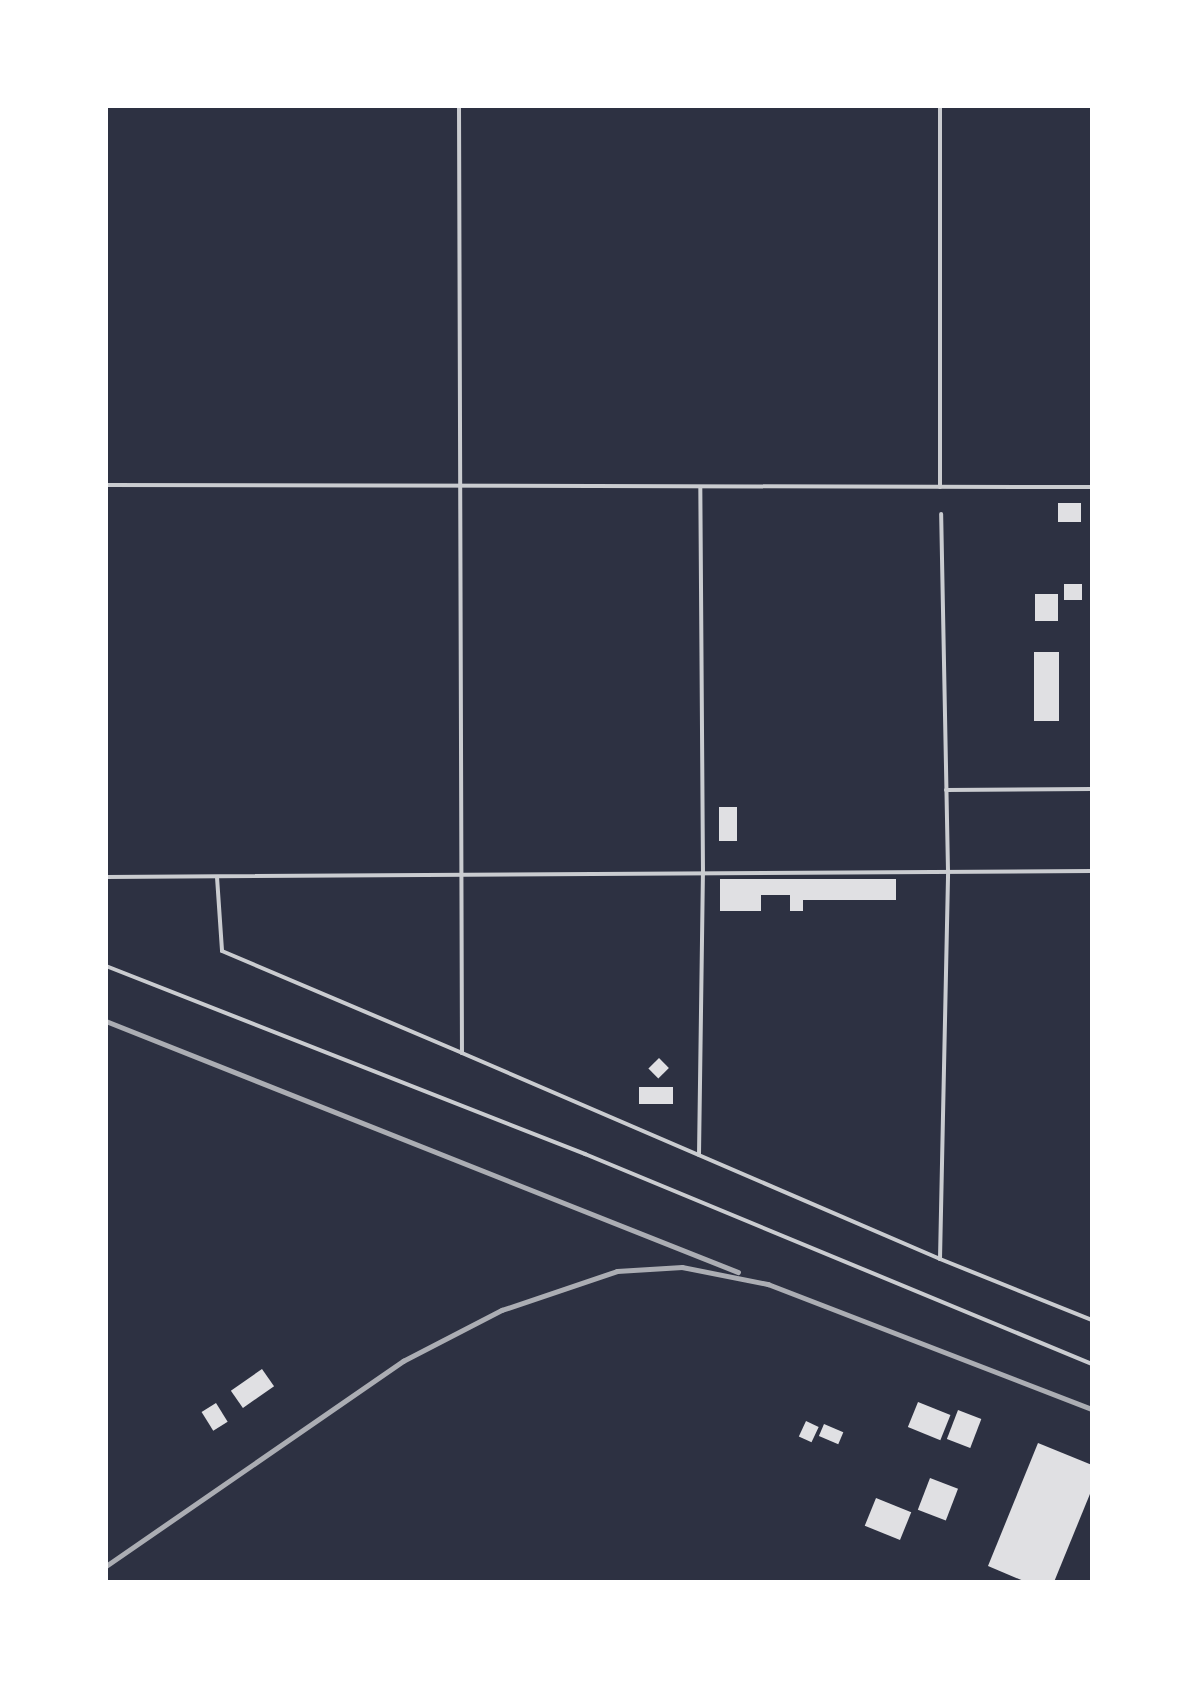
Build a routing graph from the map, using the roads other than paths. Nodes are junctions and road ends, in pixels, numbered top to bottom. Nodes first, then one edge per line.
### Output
1 (459, 106) edge
2 (940, 106) edge
3 (106, 485) edge
4 (461, 486) junction
5 (700, 487) junction
6 (940, 487) junction
7 (1092, 488) edge
8 (941, 514) dead end
9 (1092, 789) edge
10 (946, 790) junction
11 (948, 871) junction
12 (1092, 871) edge
13 (703, 873) junction
14 (462, 875) junction
15 (106, 877) edge
16 (217, 877) junction
17 (106, 966) edge
18 (462, 1053) junction
19 (699, 1155) junction
20 (940, 1259) junction
21 (1092, 1320) edge
22 (1092, 1364) edge

1 - 4 lane
2 - 6 lane
3 - 4 lane
4 - 5 lane
4 - 14 lane
5 - 6 lane
5 - 13 lane
6 - 7 lane
8 - 10 lane
9 - 10 lane
10 - 11 lane
11 - 12 lane
11 - 13 lane
11 - 20 lane
13 - 14 lane
13 - 19 lane
14 - 16 lane
14 - 18 lane
15 - 16 lane
16 - 18 lane
17 - 22 lane
18 - 19 lane
19 - 20 lane
20 - 21 lane

